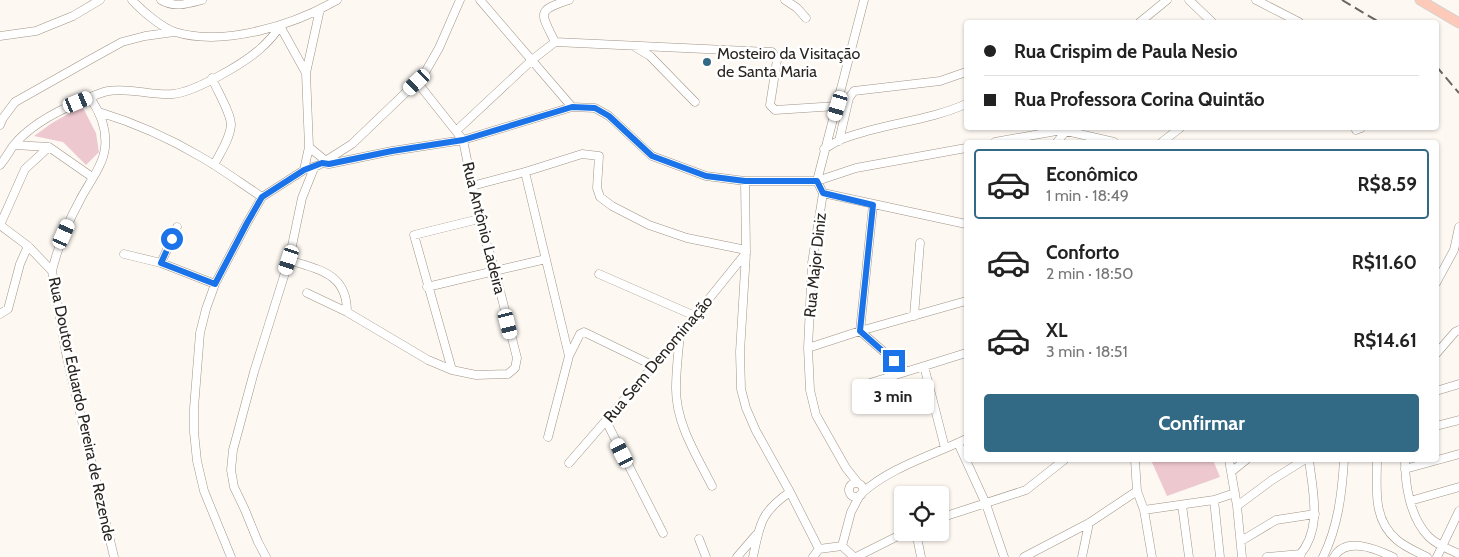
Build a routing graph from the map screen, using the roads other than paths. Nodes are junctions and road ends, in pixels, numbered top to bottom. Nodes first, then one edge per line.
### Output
1 (100, 0) edge
2 (132, 0) edge
3 (161, 0) edge
4 (202, 0) edge
5 (337, 0) edge
6 (460, 0) edge
7 (480, 0) edge
8 (569, 0) edge
9 (785, 0) edge
10 (864, 0) edge
11 (1167, 0) edge
12 (1189, 0) edge
13 (1256, 0) edge
14 (1420, 0) edge
15 (320, 9) junction
16 (806, 18) dead end
17 (1142, 20) edge
18 (1210, 20) edge
19 (1295, 20) edge
20 (1459, 23) edge
21 (280, 26) junction
22 (174, 32) junction
23 (0, 36) edge
24 (555, 42) junction
25 (633, 46) junction
26 (532, 60) junction
27 (964, 73) edge
28 (306, 74) junction
29 (212, 78) junction
30 (417, 82) junction
31 (90, 98) junction
32 (695, 102) dead end
33 (964, 105) edge
34 (838, 106) junction
35 (572, 107) junction
36 (100, 112) junction
37 (0, 125) edge
38 (1058, 130) edge
39 (1067, 130) edge
40 (1177, 130) edge
41 (456, 131) junction
42 (463, 140) junction
43 (1005, 140) edge
44 (1106, 140) edge
45 (1165, 140) edge
46 (839, 141) junction
47 (14, 145) junction
48 (49, 147) junction
49 (309, 147) junction
50 (964, 148) edge
51 (824, 149) junction
52 (324, 162) junction
53 (0, 165) edge
54 (214, 165) junction
55 (314, 168) junction
56 (304, 170) junction
57 (525, 172) junction
58 (92, 177) junction
59 (745, 181) junction
60 (817, 181) junction
61 (472, 186) junction
62 (823, 193) junction
63 (262, 197) junction
64 (873, 205) junction
65 (479, 219) junction
66 (964, 224) edge
67 (0, 225) edge
68 (177, 227) dead end
69 (1459, 228) edge
70 (920, 243) dead end
71 (28, 246) junction
72 (746, 252) junction
73 (124, 254) dead end
74 (546, 259) junction
75 (289, 260) junction
76 (161, 263) junction
77 (52, 271) junction
78 (495, 271) junction
79 (599, 274) dead end
80 (1439, 277) edge
81 (215, 284) junction
82 (427, 287) junction
83 (307, 293) dead end
84 (964, 302) edge
85 (347, 312) junction
86 (0, 314) edge
87 (695, 316) junction
88 (914, 316) junction
89 (1459, 330) edge
90 (860, 331) junction
91 (680, 335) junction
92 (808, 348) junction
93 (1439, 351) edge
94 (964, 353) edge
95 (569, 356) junction
96 (654, 366) junction
97 (924, 366) junction
98 (452, 370) junction
99 (906, 371) junction
100 (870, 383) dead end
101 (1459, 384) edge
102 (1439, 390) edge
103 (1459, 420) edge
104 (606, 421) junction
105 (1439, 425) edge
106 (548, 436) dead end
107 (964, 441) edge
108 (958, 443) junction
109 (945, 448) junction
110 (1459, 454) edge
111 (964, 456) edge
112 (1439, 460) edge
113 (967, 462) edge
114 (1061, 462) edge
115 (1135, 462) edge
116 (1229, 462) edge
117 (1244, 462) edge
118 (1301, 462) edge
119 (1310, 462) edge
120 (1344, 462) edge
121 (1377, 462) edge
122 (1405, 462) edge
123 (1430, 462) edge
124 (569, 463) dead end
125 (846, 468) junction
126 (1405, 469) junction
127 (1231, 472) junction
128 (875, 482) junction
129 (859, 483) junction
130 (712, 486) dead end
131 (1459, 488) edge
132 (850, 491) junction
133 (1137, 491) junction
134 (790, 492) junction
135 (861, 494) junction
136 (1234, 494) junction
137 (1214, 500) junction
138 (1410, 501) junction
139 (986, 504) junction
140 (1182, 505) junction
141 (1237, 506) junction
142 (1144, 510) junction
143 (1459, 511) edge
144 (851, 512) junction
145 (1315, 514) junction
146 (949, 515) edge
147 (1089, 523) junction
148 (663, 533) dead end
149 (758, 533) junction
150 (894, 538) edge
151 (699, 539) dead end
152 (918, 541) edge
153 (1241, 541) junction
154 (842, 546) junction
155 (1442, 546) junction
156 (819, 549) junction
157 (1459, 554) edge
158 (1335, 555) edge
159 (1299, 556) edge
160 (114, 557) edge
161 (231, 557) edge
162 (266, 557) edge
163 (706, 557) edge
164 (737, 557) edge
165 (754, 557) edge
166 (813, 557) edge
167 (855, 557) edge
168 (921, 557) edge
169 (1004, 557) edge
170 (1024, 557) edge
171 (1082, 557) edge
172 (1152, 557) edge
173 (1189, 557) edge
174 (1220, 557) edge
175 (1242, 557) edge
176 (1268, 557) edge
177 (1323, 557) edge
178 (1393, 557) edge
179 (1427, 557) edge
180 (1437, 557) edge

1 - 23 street
2 - 22 street
3 - 4 street
5 - 15 street
6 - 30 street
7 - 26 street
8 - 24 street
9 - 16 street
10 - 34 street
11 - 17 street
12 - 18 street
13 - 19 street
14 - 20 main road
15 - 21 street
15 - 28 street
21 - 22 street
21 - 28 street
21 - 29 street
22 - 37 street
24 - 25 street
24 - 26 street
25 - 32 street
25 - 34 street
26 - 35 street
26 - 41 street
27 - 46 street
28 - 49 street
29 - 31 street
29 - 54 street
30 - 41 street, Rua Antônio Ladeira
30 - 52 street
31 - 36 street
31 - 47 street
33 - 46 street
34 - 51 street
35 - 42 street
35 - 59 street
36 - 54 street
36 - 58 street
38 - 43 street
39 - 44 street
40 - 45 street
41 - 42 street, Rua Antônio Ladeira
42 - 52 street
42 - 61 street, Rua Antônio Ladeira
46 - 51 street
47 - 48 street
47 - 53 street
48 - 58 street
48 - 67 street
49 - 52 street
49 - 56 street
50 - 60 street
51 - 60 street
52 - 55 street
54 - 63 street
55 - 56 street
55 - 75 street
56 - 63 street
57 - 61 street
57 - 72 street
57 - 74 street
58 - 77 street
59 - 60 street
59 - 72 street
60 - 62 street, Rua Major Diniz
61 - 65 street, Rua Antônio Ladeira
62 - 64 street
62 - 92 street, Rua Major Diniz
63 - 81 street
64 - 66 street
64 - 90 street
65 - 78 street, Rua Antônio Ladeira
65 - 82 street
67 - 71 street, Rua Doutor Eduardo Pereira de Rezende
68 - 76 street
69 - 80 street
70 - 88 street
71 - 77 street, Rua Doutor Eduardo Pereira de Rezende
71 - 86 street
72 - 87 street, Rua Sem Denominação
72 - 134 street
73 - 76 street
74 - 78 street
74 - 95 street
75 - 85 street
75 - 162 street
76 - 81 street
77 - 160 street, Rua Doutor Eduardo Pereira de Rezende
78 - 82 street
78 - 98 street, Rua Antônio Ladeira
79 - 87 street
81 - 161 street
82 - 98 street
83 - 85 street
84 - 88 street
85 - 98 street
87 - 91 street, Rua Sem Denominação
88 - 90 street
89 - 93 street
90 - 92 street
90 - 99 street
91 - 96 street, Rua Sem Denominação
91 - 130 street
92 - 125 street, Rua Major Diniz
94 - 97 street
95 - 96 street
95 - 106 street
96 - 104 street, Rua Sem Denominação
97 - 99 street
97 - 109 street
99 - 100 street
101 - 102 street
103 - 105 street
104 - 124 street, Rua Sem Denominação
104 - 148 street
107 - 108 street
108 - 109 street
108 - 111 street
109 - 128 street
110 - 112 street
113 - 139 street
114 - 139 street
115 - 133 street
116 - 127 street
117 - 127 street
118 - 141 street
119 - 145 street
120 - 177 street
121 - 179 street
122 - 126 street
123 - 126 street
125 - 129 street, Rua Major Diniz
125 - 132 street, Rua Major Diniz
126 - 138 street
127 - 136 street
128 - 129 street
128 - 135 street
129 - 132 street
129 - 135 street
131 - 138 street
132 - 135 street
132 - 144 street, Rua Major Diniz
133 - 142 street
133 - 147 street
134 - 149 street
134 - 156 street
135 - 144 street
136 - 137 street
136 - 141 street
137 - 140 street
137 - 174 street
138 - 155 street
139 - 146 street
139 - 169 street
140 - 142 street
140 - 173 street
141 - 153 street
142 - 172 street
143 - 155 street
144 - 154 street
145 - 153 street
145 - 159 street
147 - 170 street
147 - 171 street
149 - 164 street
149 - 165 street
150 - 167 street
151 - 163 street
152 - 168 street
153 - 175 street
154 - 156 street
154 - 167 street
155 - 157 street
155 - 180 street
156 - 166 street
158 - 178 street
159 - 176 street

